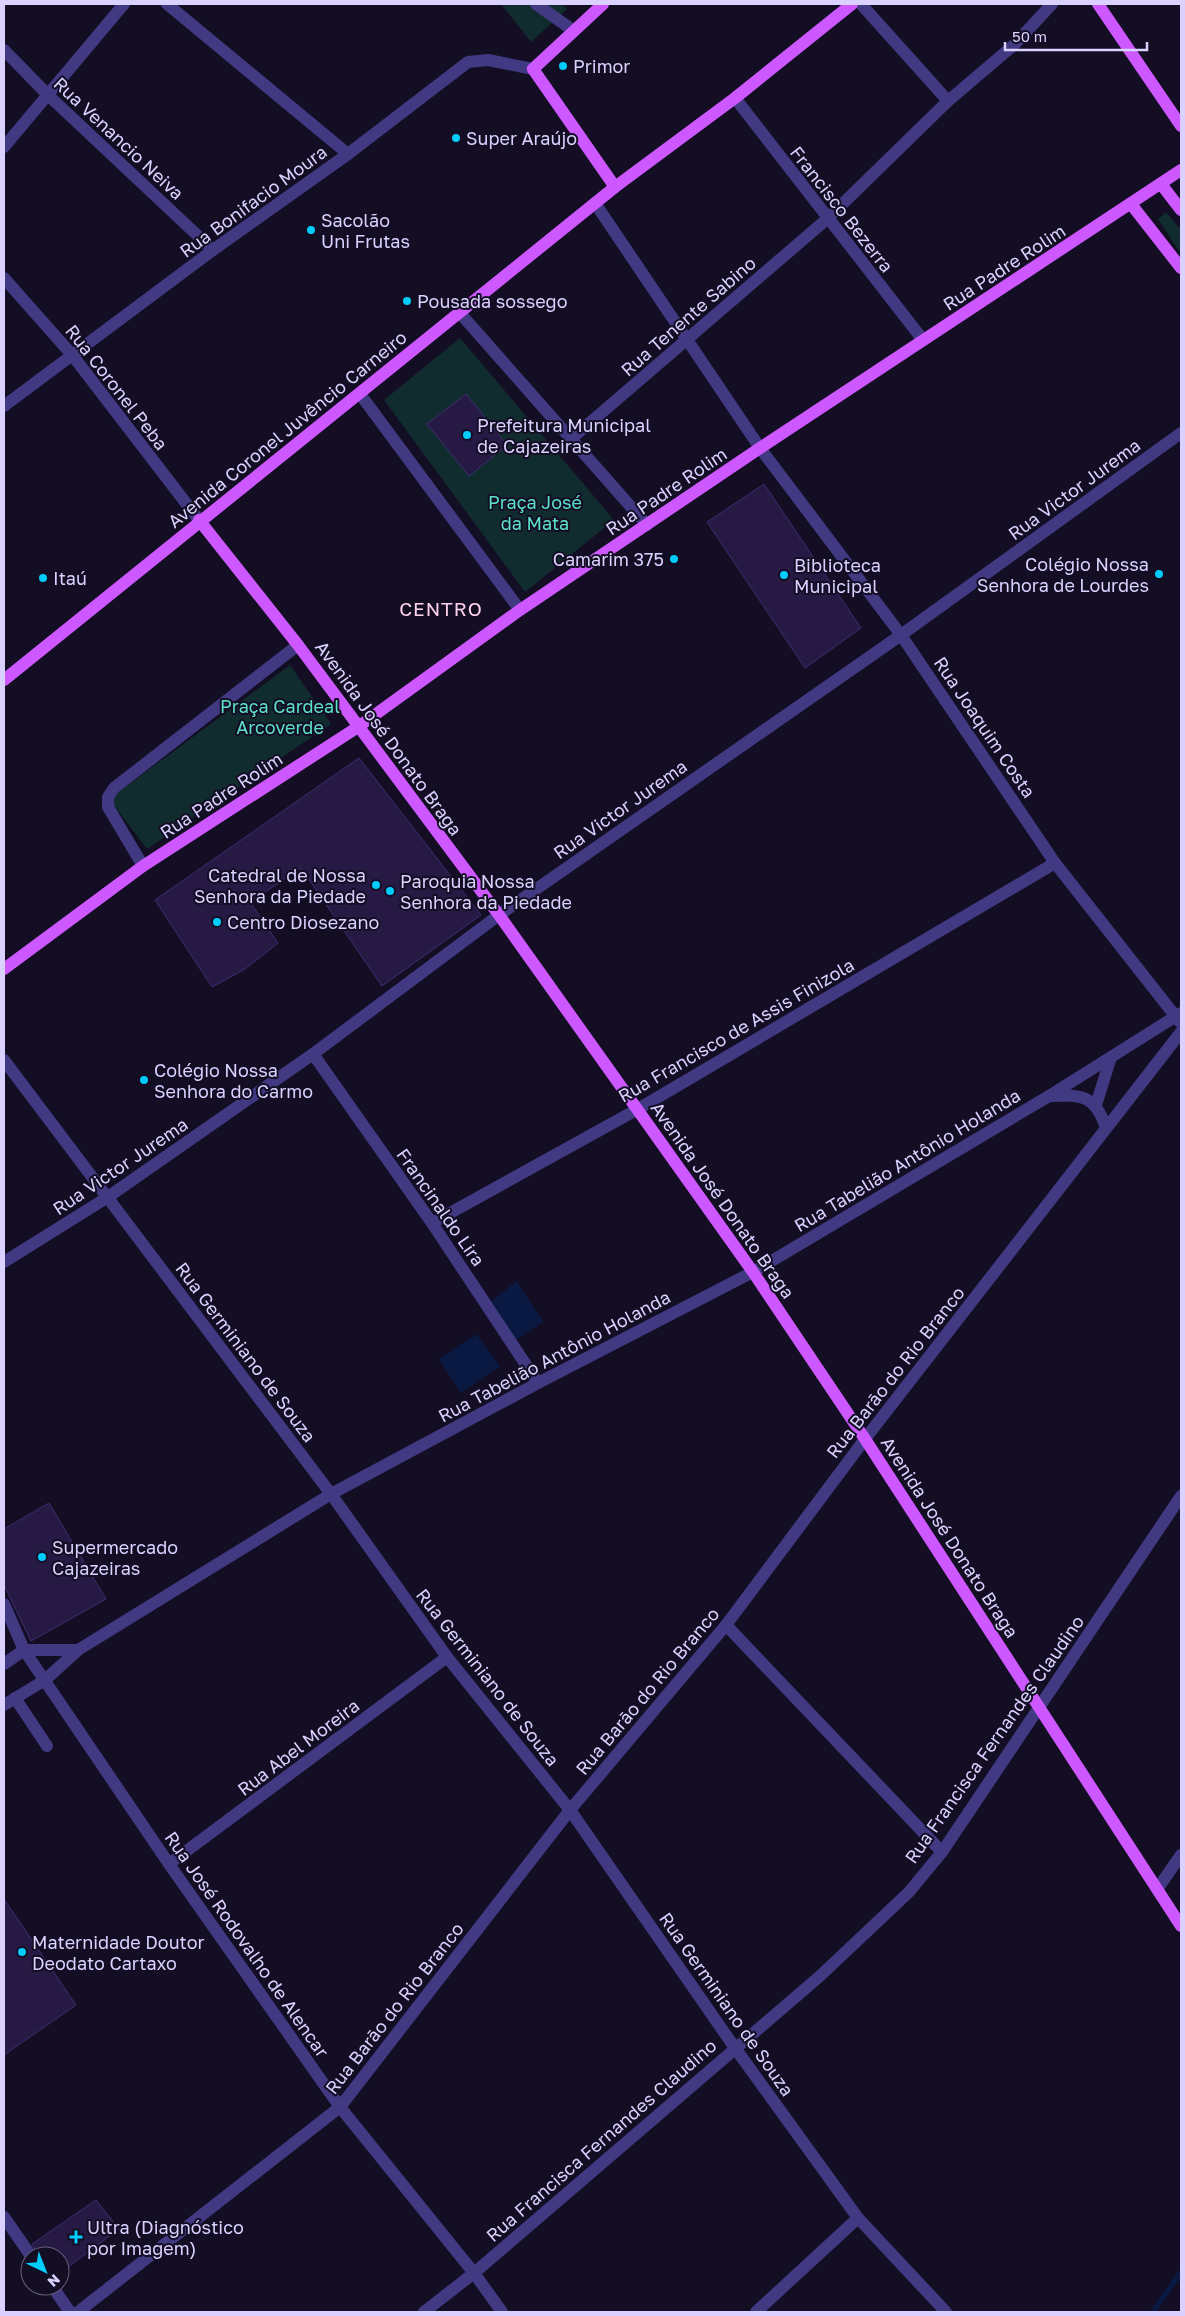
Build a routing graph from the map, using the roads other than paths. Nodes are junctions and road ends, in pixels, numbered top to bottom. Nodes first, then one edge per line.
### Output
1 (124, 4) edge
2 (167, 4) edge
3 (536, 4) edge
4 (603, 4) edge
5 (852, 4) edge
6 (861, 4) edge
7 (1052, 4) edge
8 (1098, 4) edge
9 (574, 31) junction
10 (4, 50) edge
11 (533, 69) junction
12 (48, 95) junction
13 (735, 98) junction
14 (948, 101) junction
15 (1181, 126) edge
16 (4, 147) edge
17 (348, 154) junction
18 (1181, 170) edge
19 (1161, 184) junction
20 (615, 187) junction
21 (595, 203) junction
22 (1131, 204) junction
23 (1181, 210) edge
24 (827, 219) junction
25 (213, 250) junction
26 (1181, 268) edge
27 (4, 278) edge
28 (459, 312) junction
29 (687, 340) junction
30 (923, 340) junction
31 (73, 356) junction
32 (360, 394) junction
33 (4, 406) edge
34 (1181, 434) edge
35 (571, 439) junction
36 (760, 448) junction
37 (199, 520) junction
38 (647, 524) junction
39 (520, 610) junction
40 (902, 635) junction
41 (298, 645) junction
42 (4, 680) edge
43 (358, 727) junction
44 (1056, 863) junction
45 (143, 866) junction
46 (499, 915) junction
47 (4, 969) edge
48 (1179, 1018) edge
49 (1181, 1032) edge
50 (312, 1054) junction
51 (1110, 1057) junction
52 (4, 1060) edge
53 (1049, 1096) junction
54 (1096, 1106) junction
55 (638, 1109) junction
56 (1106, 1128) junction
57 (108, 1197) junction
58 (432, 1223) junction
59 (4, 1262) edge
60 (753, 1272) junction
61 (538, 1383) junction
62 (865, 1438) junction
63 (331, 1494) junction
64 (1181, 1496) edge
65 (4, 1604) edge
66 (726, 1625) junction
67 (24, 1650) junction
68 (78, 1650) junction
69 (447, 1657) junction
70 (4, 1664) edge
71 (45, 1680) junction
72 (9, 1702) edge
73 (1039, 1706) junction
74 (47, 1746) dead end
75 (570, 1810) junction
76 (942, 1852) junction
77 (1181, 1855) edge
78 (169, 1864) junction
79 (1158, 1888) junction
80 (1181, 1926) edge
81 (735, 2048) junction
82 (340, 2107) junction
83 (4, 2218) edge
84 (858, 2218) junction
85 (24, 2246) edge
86 (474, 2273) junction
87 (59, 2296) edge
88 (70, 2312) edge
89 (78, 2312) edge
90 (424, 2312) edge
91 (502, 2312) edge
92 (756, 2312) edge
93 (946, 2312) edge

1 - 12 street
2 - 17 street
3 - 9 street
4 - 9 main road
5 - 13 main road, Avenida Coronel Juvêncio Carneiro
6 - 14 street
7 - 14 street, Rua Tenente Sabino
8 - 15 main road
9 - 11 main road
10 - 12 street, Rua Venancio Neiva
11 - 17 street, Rua Bonifacio Moura
11 - 20 main road
12 - 16 street
12 - 25 street, Rua Venancio Neiva
13 - 20 main road, Avenida Coronel Juvêncio Carneiro
13 - 24 street, Francisco Bezerra
14 - 24 street, Rua Tenente Sabino
17 - 25 street, Rua Bonifacio Moura
18 - 19 main road, Rua Padre Rolim
19 - 22 main road, Rua Padre Rolim
19 - 23 main road
20 - 21 main road, Avenida Coronel Juvêncio Carneiro
21 - 28 main road, Avenida Coronel Juvêncio Carneiro
21 - 29 street, Rua Joaquim Costa
22 - 26 main road
22 - 30 main road, Rua Padre Rolim
24 - 29 street, Rua Tenente Sabino
24 - 30 street, Francisco Bezerra
25 - 31 street, Rua Bonifacio Moura
27 - 31 street, Rua Coronel Peba
28 - 32 main road, Avenida Coronel Juvêncio Carneiro
28 - 35 street
29 - 35 street, Rua Tenente Sabino
29 - 36 street, Rua Joaquim Costa
30 - 36 main road, Rua Padre Rolim
31 - 33 street, Rua Bonifacio Moura
31 - 37 street, Rua Coronel Peba
32 - 37 main road, Avenida Coronel Juvêncio Carneiro
32 - 39 street
34 - 40 street, Rua Victor Jurema
35 - 38 street
36 - 38 main road, Rua Padre Rolim
36 - 40 street, Rua Joaquim Costa
37 - 41 main road, Avenida José Donato Braga
37 - 42 main road, Avenida Coronel Juvêncio Carneiro
38 - 39 main road, Rua Padre Rolim
39 - 43 main road, Rua Padre Rolim
40 - 44 street, Rua Joaquim Costa
40 - 46 street, Rua Victor Jurema
41 - 43 main road, Avenida José Donato Braga
41 - 45 street
43 - 45 main road, Rua Padre Rolim
43 - 46 main road, Avenida José Donato Braga
44 - 48 street, Rua Joaquim Costa
44 - 55 street, Rua Francisco de Assis Finizola
45 - 47 main road, Rua Padre Rolim
46 - 50 street, Rua Victor Jurema
46 - 55 main road, Avenida José Donato Braga
48 - 51 street, Rua Tabelião Antônio Holanda
49 - 56 street, Rua Barāo do Rio Branco
50 - 57 street, Rua Victor Jurema
50 - 58 street, Francinaldo Lira
51 - 53 street, Rua Tabelião Antônio Holanda
51 - 54 street
52 - 57 street, Rua Germiniano de Souza
53 - 54 street, Rua Tabelião Antônio Holanda
53 - 60 street, Rua Tabelião Antônio Holanda
54 - 56 street
55 - 58 street, Rua Francisco de Assis Finizola
55 - 60 main road, Avenida José Donato Braga
56 - 62 street, Rua Barāo do Rio Branco
57 - 59 street, Rua Victor Jurema
57 - 63 street, Rua Germiniano de Souza
58 - 61 street, Francinaldo Lira
60 - 61 street, Rua Tabelião Antônio Holanda
60 - 62 main road, Avenida José Donato Braga
61 - 63 street, Rua Tabelião Antônio Holanda
62 - 66 street, Rua Barāo do Rio Branco
62 - 73 main road, Avenida José Donato Braga
63 - 68 street, Rua Tabelião Antônio Holanda
63 - 69 street, Rua Germiniano de Souza
64 - 73 street, Rua Francisca Fernandes Claudino
65 - 67 street, Rua José Rodovalho de Alencar
66 - 75 street, Rua Barāo do Rio Branco
66 - 76 street
67 - 68 street
67 - 70 street
67 - 71 street, Rua José Rodovalho de Alencar
68 - 71 street, Rua Tabelião Antônio Holanda
69 - 75 street, Rua Germiniano de Souza
69 - 78 street, Rua Abel Moreira
71 - 72 street, Rua Tabelião Antônio Holanda
71 - 78 street, Rua José Rodovalho de Alencar
72 - 74 street
73 - 76 street, Rua Francisca Fernandes Claudino
73 - 79 main road, Avenida José Donato Braga
75 - 81 street, Rua Germiniano de Souza
75 - 82 street, Rua Barāo do Rio Branco
76 - 81 street, Rua Francisca Fernandes Claudino
77 - 79 street
78 - 82 street, Rua José Rodovalho de Alencar
79 - 80 main road, Avenida José Donato Braga
81 - 84 street, Rua Germiniano de Souza
81 - 86 street, Rua Francisca Fernandes Claudino
82 - 86 street, Rua José Rodovalho de Alencar
82 - 89 street, Rua Barāo do Rio Branco
83 - 85 street
84 - 92 street
84 - 93 street, Rua Germiniano de Souza
86 - 90 street, Rua Francisca Fernandes Claudino
86 - 91 street, Rua José Rodovalho de Alencar
87 - 88 street

